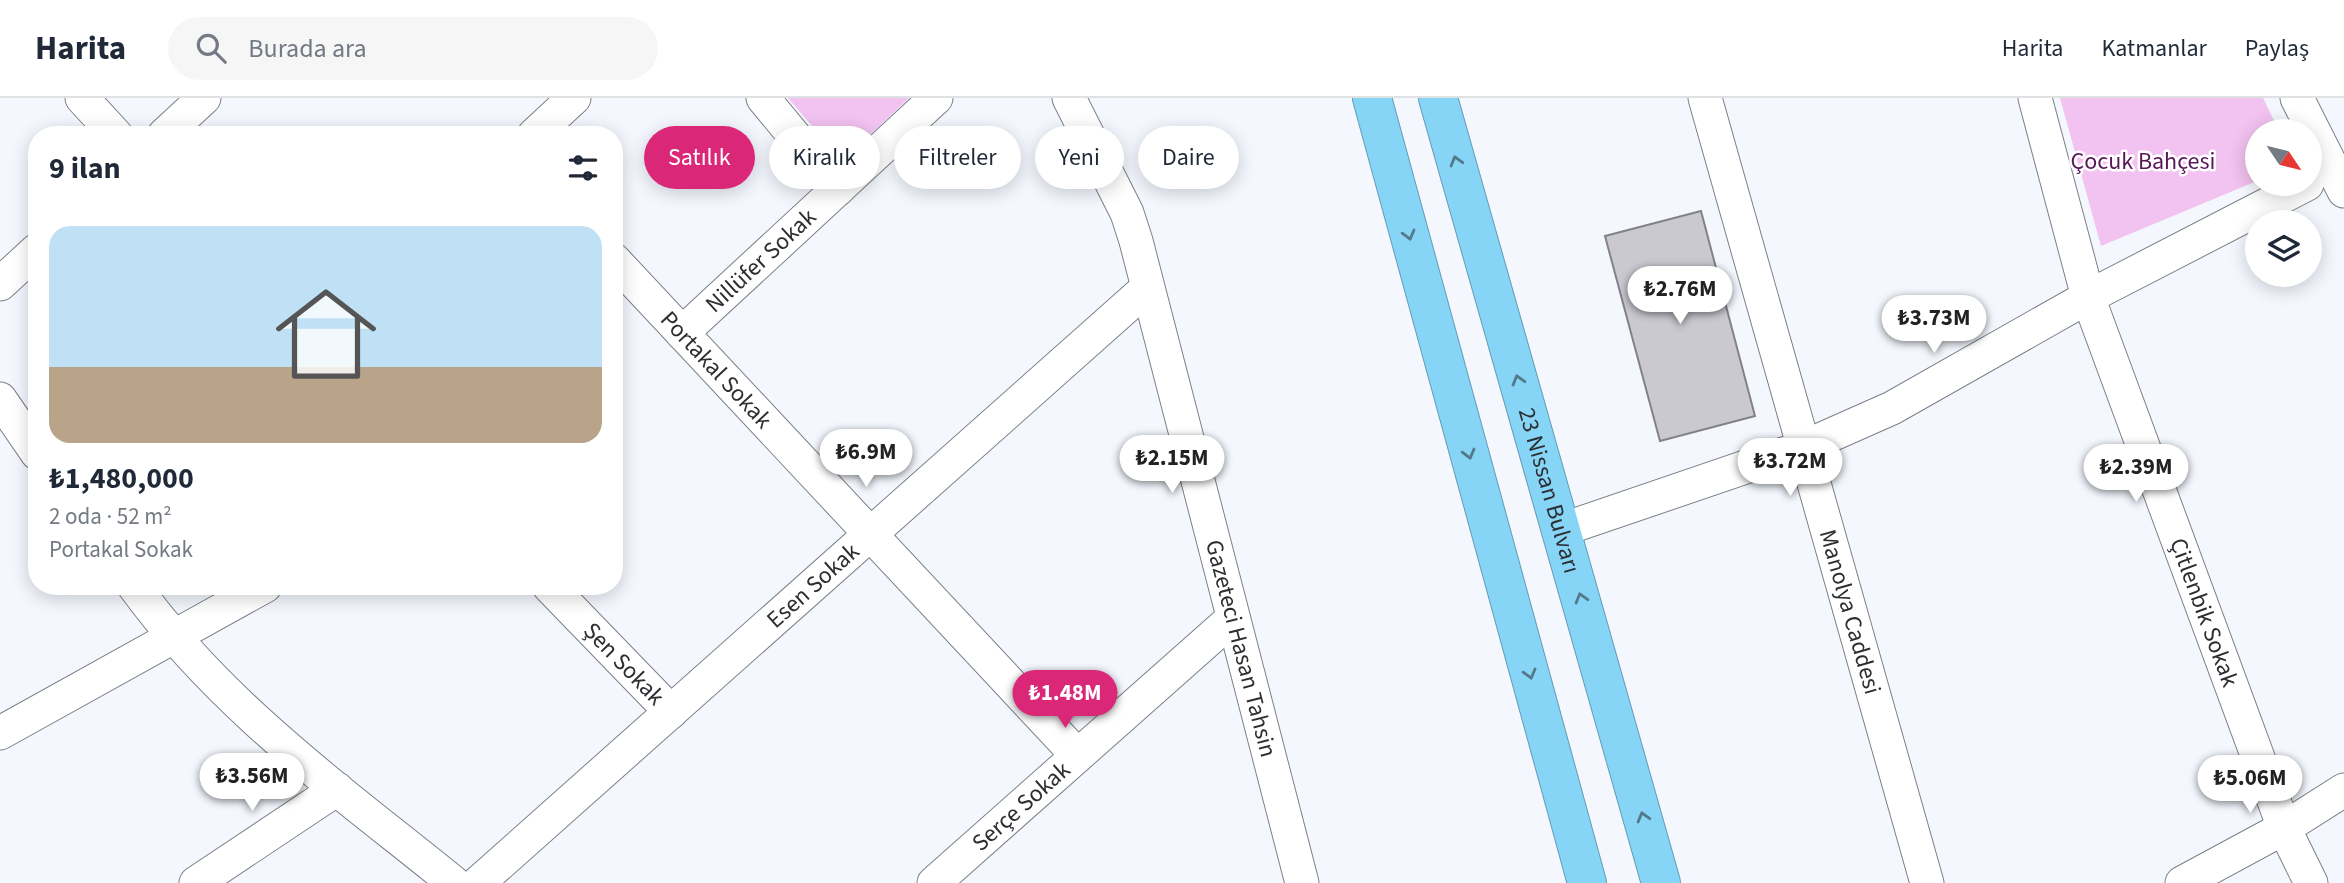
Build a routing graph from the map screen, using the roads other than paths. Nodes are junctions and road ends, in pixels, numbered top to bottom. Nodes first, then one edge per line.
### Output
1 (82, 98) edge
2 (204, 98) edge
3 (574, 98) edge
4 (763, 98) edge
5 (936, 98) edge
6 (1069, 98) edge
7 (1372, 98) edge
8 (1438, 98) edge
9 (1705, 98) edge
10 (2035, 98) edge
11 (2297, 98) edge
12 (108, 126) edge
13 (173, 126) edge
14 (544, 126) edge
15 (786, 126) edge
16 (880, 150) edge
17 (2324, 182) edge
18 (838, 189) edge
19 (28, 258) edge
20 (623, 270) edge
21 (0, 284) edge
22 (1146, 289) junction
23 (2088, 298) junction
24 (682, 332) junction
25 (0, 399) edge
26 (28, 440) edge
27 (1804, 447) junction
28 (1561, 530) junction
29 (871, 534) junction
30 (141, 595) edge
31 (249, 595) edge
32 (558, 595) edge
33 (1233, 618) junction
34 (174, 637) junction
35 (671, 712) junction
36 (5, 721) edge
37 (1077, 755) junction
38 (337, 789) junction
39 (2344, 790) edge
40 (2284, 828) junction
41 (196, 883) edge
42 (454, 883) edge
43 (478, 883) edge
44 (934, 883) edge
45 (1302, 883) edge
46 (1587, 883) edge
47 (1661, 883) edge
48 (1927, 883) edge
49 (2182, 883) edge
50 (2311, 883) edge

1 - 12 street
2 - 13 street
3 - 14 street
4 - 15 street
5 - 16 street, Nillüfer Sokak
6 - 22 street, Gazeteci Hasan Tahsin
7 -> 46 highway
28 -> 8 highway, 23 Nissan Bulvarı
9 - 27 street, Manolya Caddesi
10 - 23 street, Çitlenbik Sokak
11 - 17 street
17 - 23 street
18 - 24 street, Nillüfer Sokak
19 - 21 street
20 - 24 street, Portakal Sokak
22 - 29 street, Esen Sokak
22 - 33 street, Gazeteci Hasan Tahsin
23 - 27 street
23 - 40 street, Çitlenbik Sokak
24 - 29 street, Portakal Sokak
25 - 26 street
27 - 28 street
27 - 48 street, Manolya Caddesi
47 -> 28 highway, 23 Nissan Bulvarı
29 - 35 street, Esen Sokak
29 - 37 street, Portakal Sokak
30 - 34 street
31 - 34 street
32 - 35 street, Şen Sokak
33 - 37 street, Serçe Sokak
33 - 45 street, Gazeteci Hasan Tahsin
34 - 36 street
34 - 38 street
35 - 43 street, Esen Sokak
37 - 44 street, Serçe Sokak
38 - 41 street
38 - 42 street
39 - 40 street
40 - 49 street
40 - 50 street, Çitlenbik Sokak

